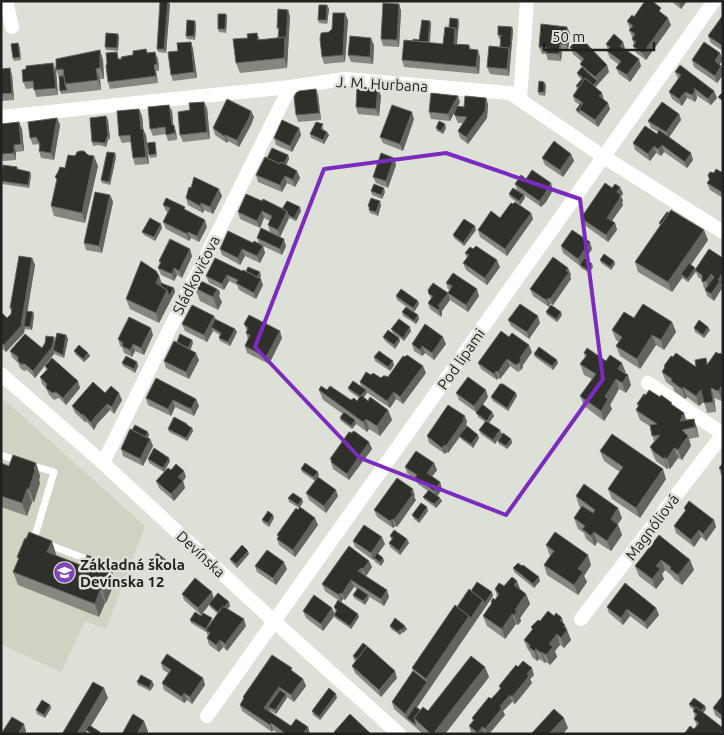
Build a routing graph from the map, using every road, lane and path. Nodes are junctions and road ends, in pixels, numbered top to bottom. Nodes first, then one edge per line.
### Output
1 (6, 1) edge
2 (528, 1) edge
3 (714, 1) edge
4 (12, 26) dead end
5 (290, 87) junction
6 (520, 100) junction
7 (1, 117) edge
8 (604, 157) junction
9 (723, 232) edge
10 (1, 374) edge
11 (648, 383) dead end
12 (723, 434) edge
13 (1, 455) edge
14 (103, 463) junction
15 (101, 564) edge
16 (581, 619) dead end
17 (275, 622) junction
18 (207, 716) dead end
19 (399, 734) edge

1 - 4 street
2 - 6 street
3 - 8 street, Pod lipami
5 - 6 street, J. M. Hurbana
5 - 7 street, J. M. Hurbana
5 - 14 street, Sládkovičova
6 - 8 street, J. M. Hurbana
8 - 9 street, J. M. Hurbana
8 - 17 street, Pod lipami
10 - 14 street, Devínska
11 - 12 street, Magnóliová
12 - 16 street, Magnóliová
13 - 15 lane
14 - 17 street, Devínska
17 - 18 street, Pod lipami
17 - 19 street, Devínska

